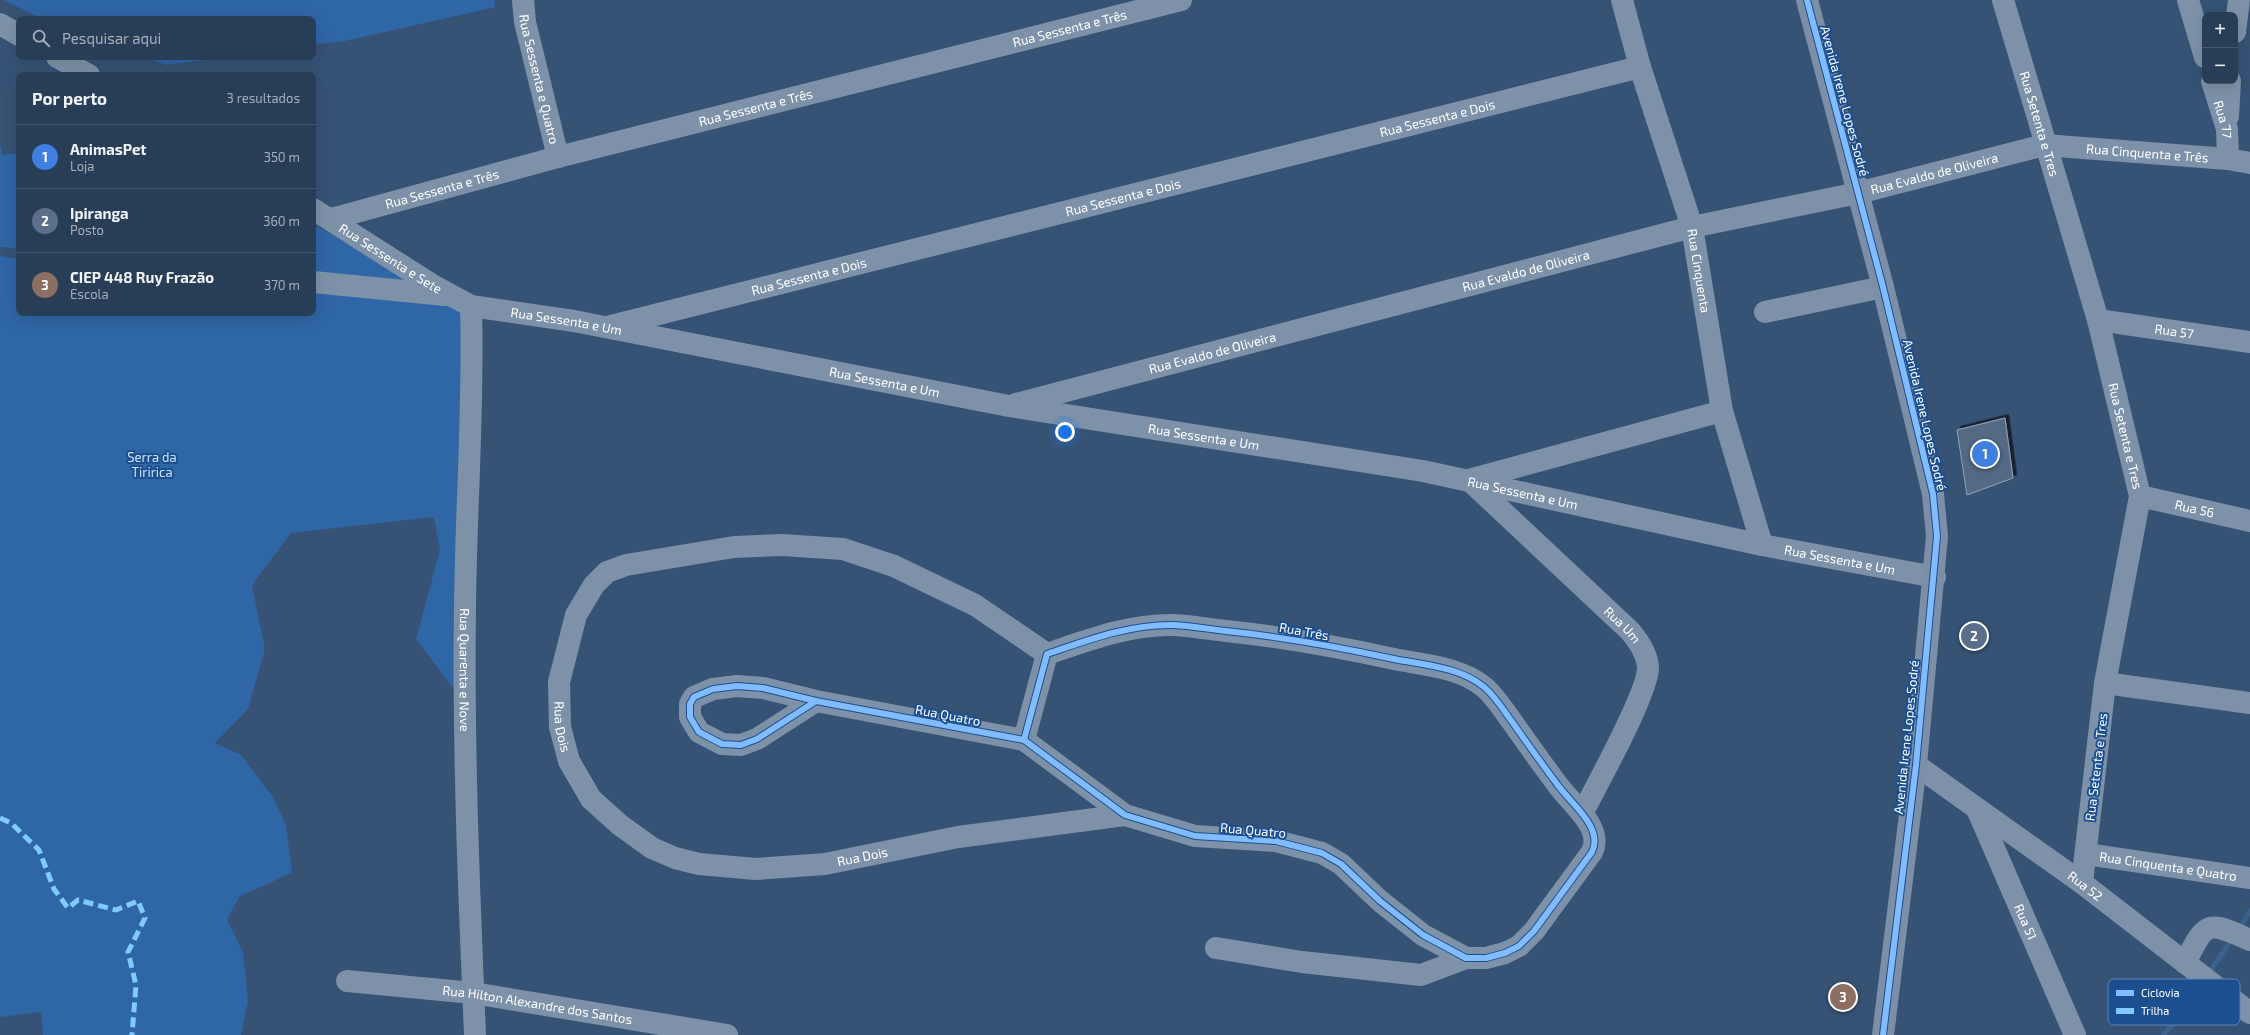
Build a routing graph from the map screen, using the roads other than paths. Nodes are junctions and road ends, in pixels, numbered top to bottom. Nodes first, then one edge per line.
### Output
1 (523, 0) edge
2 (1182, 0) edge
3 (1622, 0) edge
4 (1807, 0) edge
5 (2003, 0) edge
6 (2188, 0) edge
7 (2239, 0) edge
8 (2238, 12) edge
9 (0, 24) edge
10 (16, 33) edge
11 (2203, 48) edge
12 (62, 60) edge
13 (1640, 67) junction
14 (84, 72) edge
15 (2213, 84) edge
16 (2230, 84) edge
17 (2226, 129) junction
18 (2044, 145) junction
19 (558, 157) junction
20 (2228, 159) junction
21 (2250, 163) edge
22 (1858, 193) junction
23 (322, 214) edge
24 (1692, 227) junction
25 (316, 282) edge
26 (1883, 287) junction
27 (462, 301) junction
28 (1765, 312) dead end
29 (2098, 320) junction
30 (606, 327) junction
31 (2250, 342) edge
32 (1009, 406) junction
33 (1722, 411) junction
34 (1469, 480) junction
35 (2140, 496) junction
36 (2250, 521) edge
37 (1762, 545) junction
38 (1935, 577) junction
39 (1047, 654) junction
40 (2105, 683) junction
41 (816, 701) junction
42 (2250, 703) edge
43 (1024, 740) junction
44 (1916, 766) junction
45 (1977, 809) junction
46 (1583, 812) junction
47 (1125, 816) junction
48 (2086, 854) junction
49 (2250, 878) edge
50 (2082, 883) junction
51 (2241, 936) edge
52 (1216, 948) dead end
53 (1466, 958) junction
54 (2184, 962) junction
55 (2206, 979) edge
56 (347, 981) dead end
57 (474, 993) junction
58 (2240, 1005) edge
59 (2250, 1013) edge
60 (475, 1035) edge
61 (727, 1035) edge
62 (1883, 1035) edge
63 (2075, 1035) edge

1 - 19 street, Rua Sessenta e Quatro
2 - 19 street, Rua Sessenta e Três
3 - 13 street, Rua Cinquenta
4 - 22 main road, Avenida Irene Lopes Sodré
5 - 18 street, Rua Setenta e Tres
6 - 11 street
7 - 8 street
9 - 10 street
12 - 14 street
13 - 24 street, Rua Cinquenta
13 - 30 street, Rua Sessenta e Dois
15 - 17 street, Rua 77
16 - 17 street
17 - 20 street, Rua 77
18 - 20 street, Rua Cinquenta e Três
18 - 22 street, Rua Evaldo de Oliveira
18 - 29 street, Rua Setenta e Tres
19 - 23 street, Rua Sessenta e Três
20 - 21 street, Rua Cinquenta e Três
22 - 24 street, Rua Evaldo de Oliveira
22 - 26 main road, Avenida Irene Lopes Sodré
23 - 27 street, Rua Sessenta e Sete
24 - 32 street, Rua Evaldo de Oliveira
24 - 33 street, Rua Cinquenta
25 - 27 street, Rua Sessenta e Um
26 - 28 street
26 - 38 main road, Avenida Irene Lopes Sodré
27 - 30 street, Rua Sessenta e Um
27 - 57 street, Rua Quarenta e Nove
29 - 31 street, Rua 57
29 - 35 street, Rua Setenta e Tres
30 - 32 street, Rua Sessenta e Um
32 - 34 street, Rua Sessenta e Um
33 - 34 street
33 - 37 street, Rua Cinquenta
34 - 37 street, Rua Sessenta e Um
34 - 46 street, Rua Um
35 - 36 street, Rua 56
35 - 40 street, Rua Setenta e Tres
37 - 38 street, Rua Sessenta e Um
38 - 44 main road, Avenida Irene Lopes Sodré
39 - 43 street
39 - 46 street, Rua Três
39 - 47 street, Rua Dois
40 - 42 street
40 - 48 street, Rua Setenta e Tres
41 - 41 street, Rua Quatro
41 - 43 street, Rua Quatro
43 - 47 street, Rua Quatro
44 - 45 street, Rua 52
44 - 62 main road, Avenida Irene Lopes Sodré
45 - 50 street, Rua 52
45 - 63 street, Rua 51
46 - 53 street, Rua Quatro
47 - 53 street, Rua Quatro
48 - 49 street, Rua Cinquenta e Quatro
48 - 50 street, Rua Setenta e Tres
50 - 54 street, Rua 52
51 - 54 street
52 - 53 street
54 - 55 street, Rua 52
56 - 57 street, Rua Hilton Alexandre dos Santos
57 - 60 street, Rua Quarenta e Nove
57 - 61 street, Rua Hilton Alexandre dos Santos
58 - 59 street, Rua 52

